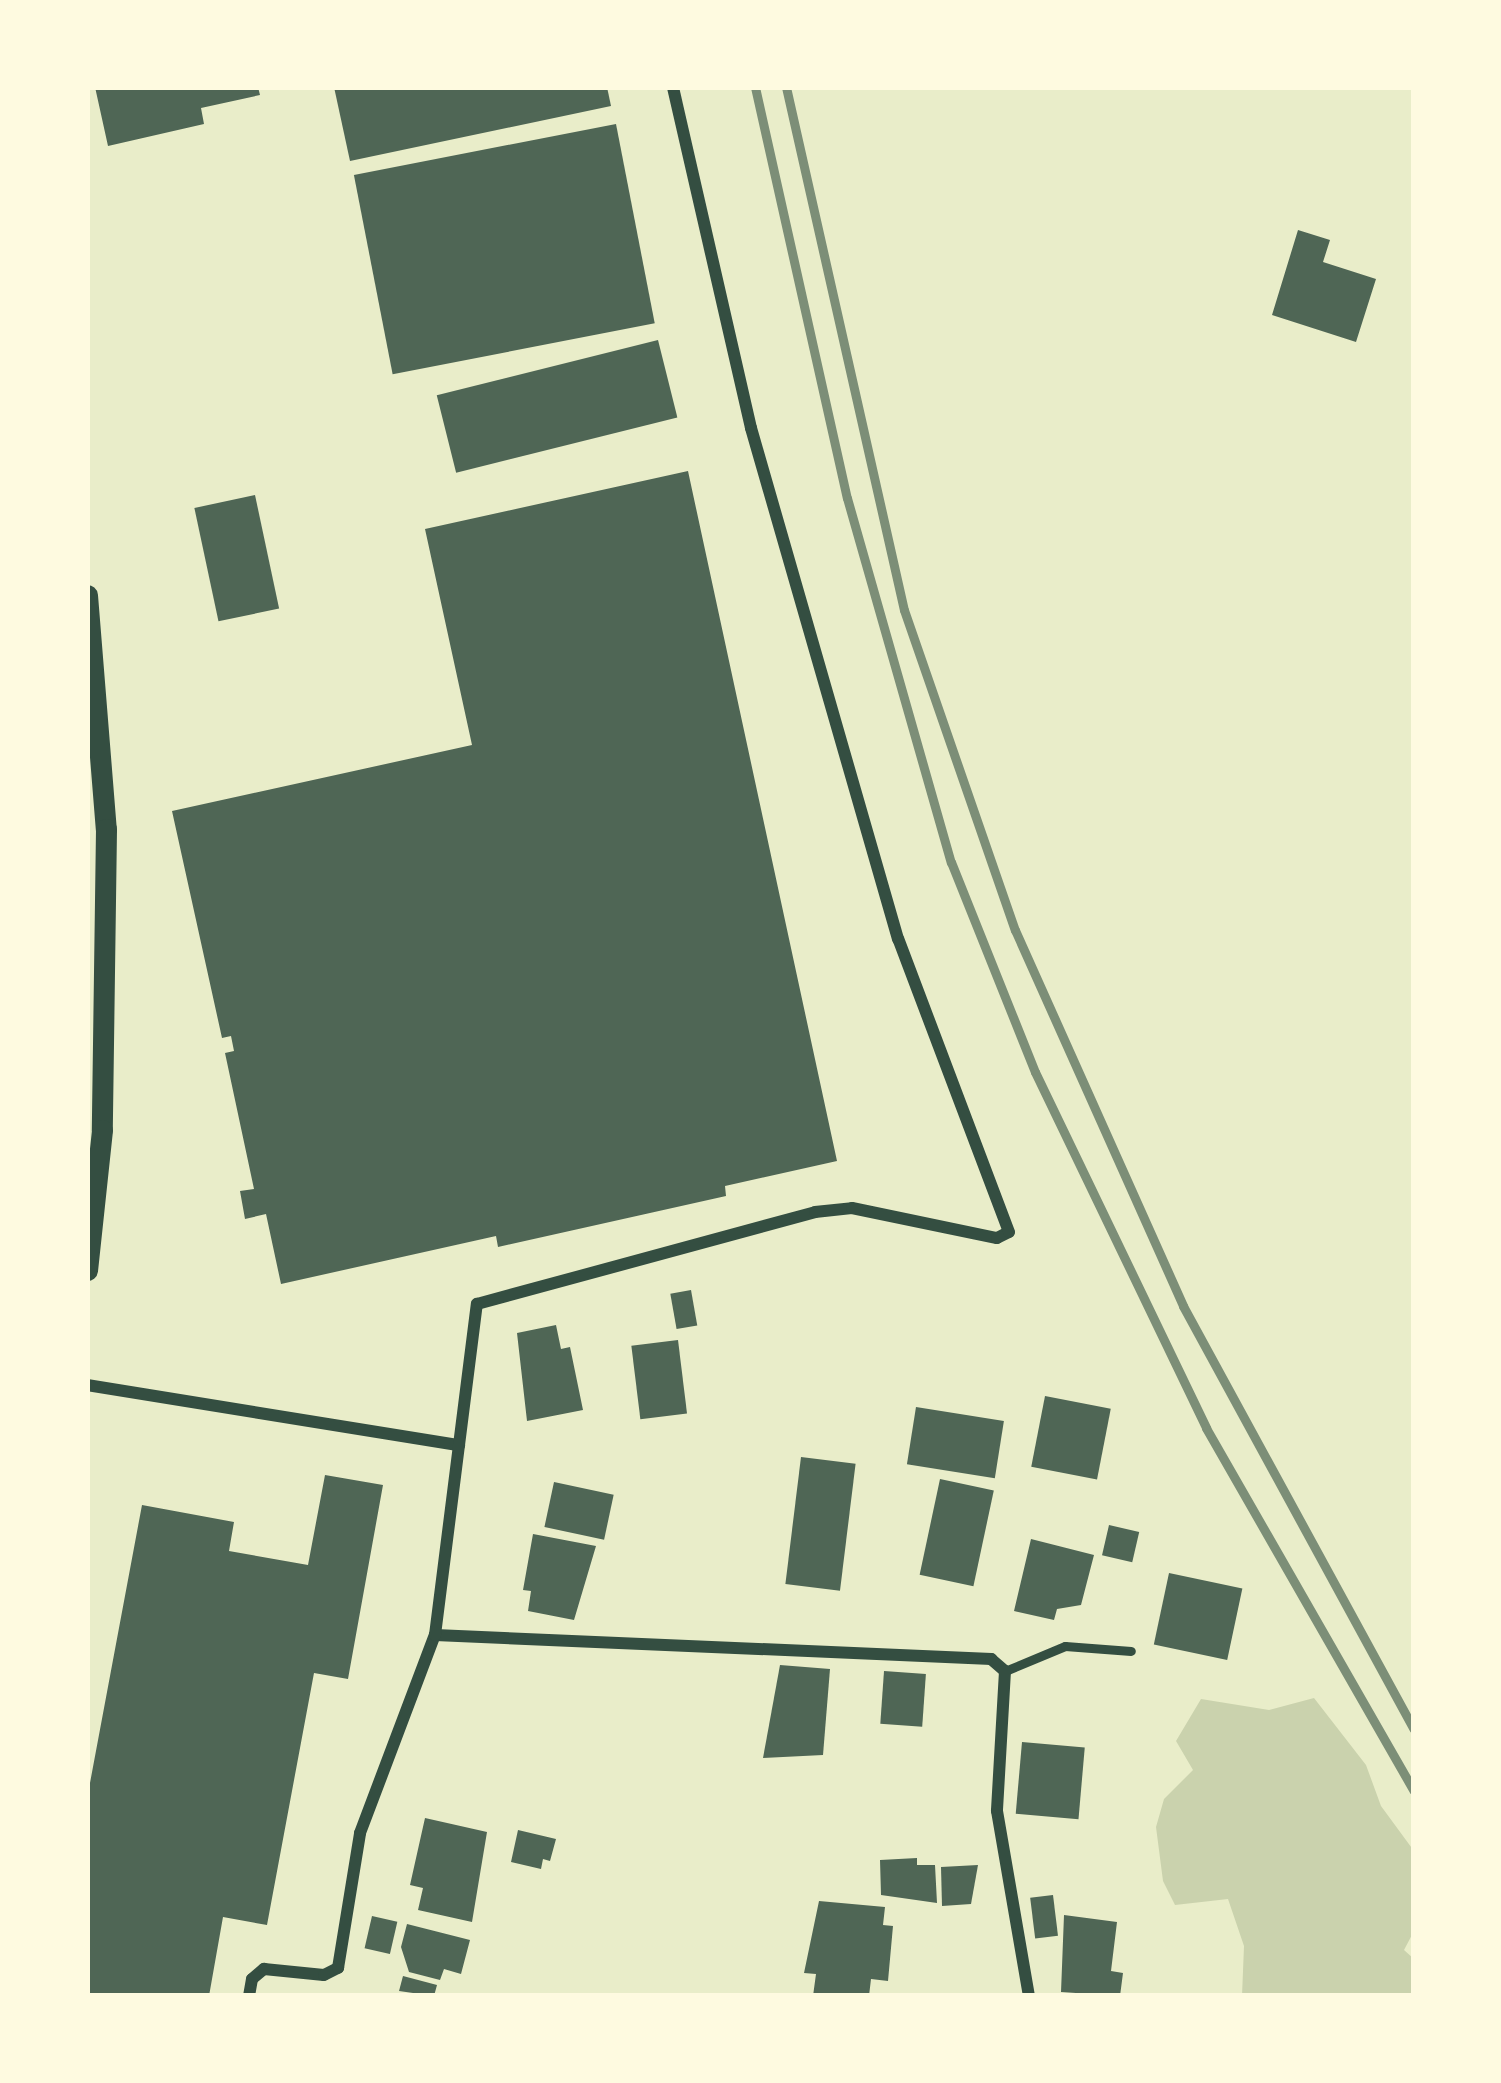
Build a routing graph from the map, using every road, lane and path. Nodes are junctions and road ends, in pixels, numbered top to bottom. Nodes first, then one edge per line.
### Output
1 (673, 87) edge
2 (87, 595) edge
3 (87, 1270) edge
4 (87, 1385) edge
5 (459, 1445) junction
6 (435, 1635) junction
7 (1131, 1652) dead end
8 (1005, 1670) junction
9 (249, 1996) edge
10 (1029, 1996) edge

1 - 5 street
2 - 3 street
4 - 5 street
5 - 6 street
6 - 8 street
6 - 9 street
7 - 8 lane
8 - 10 street

